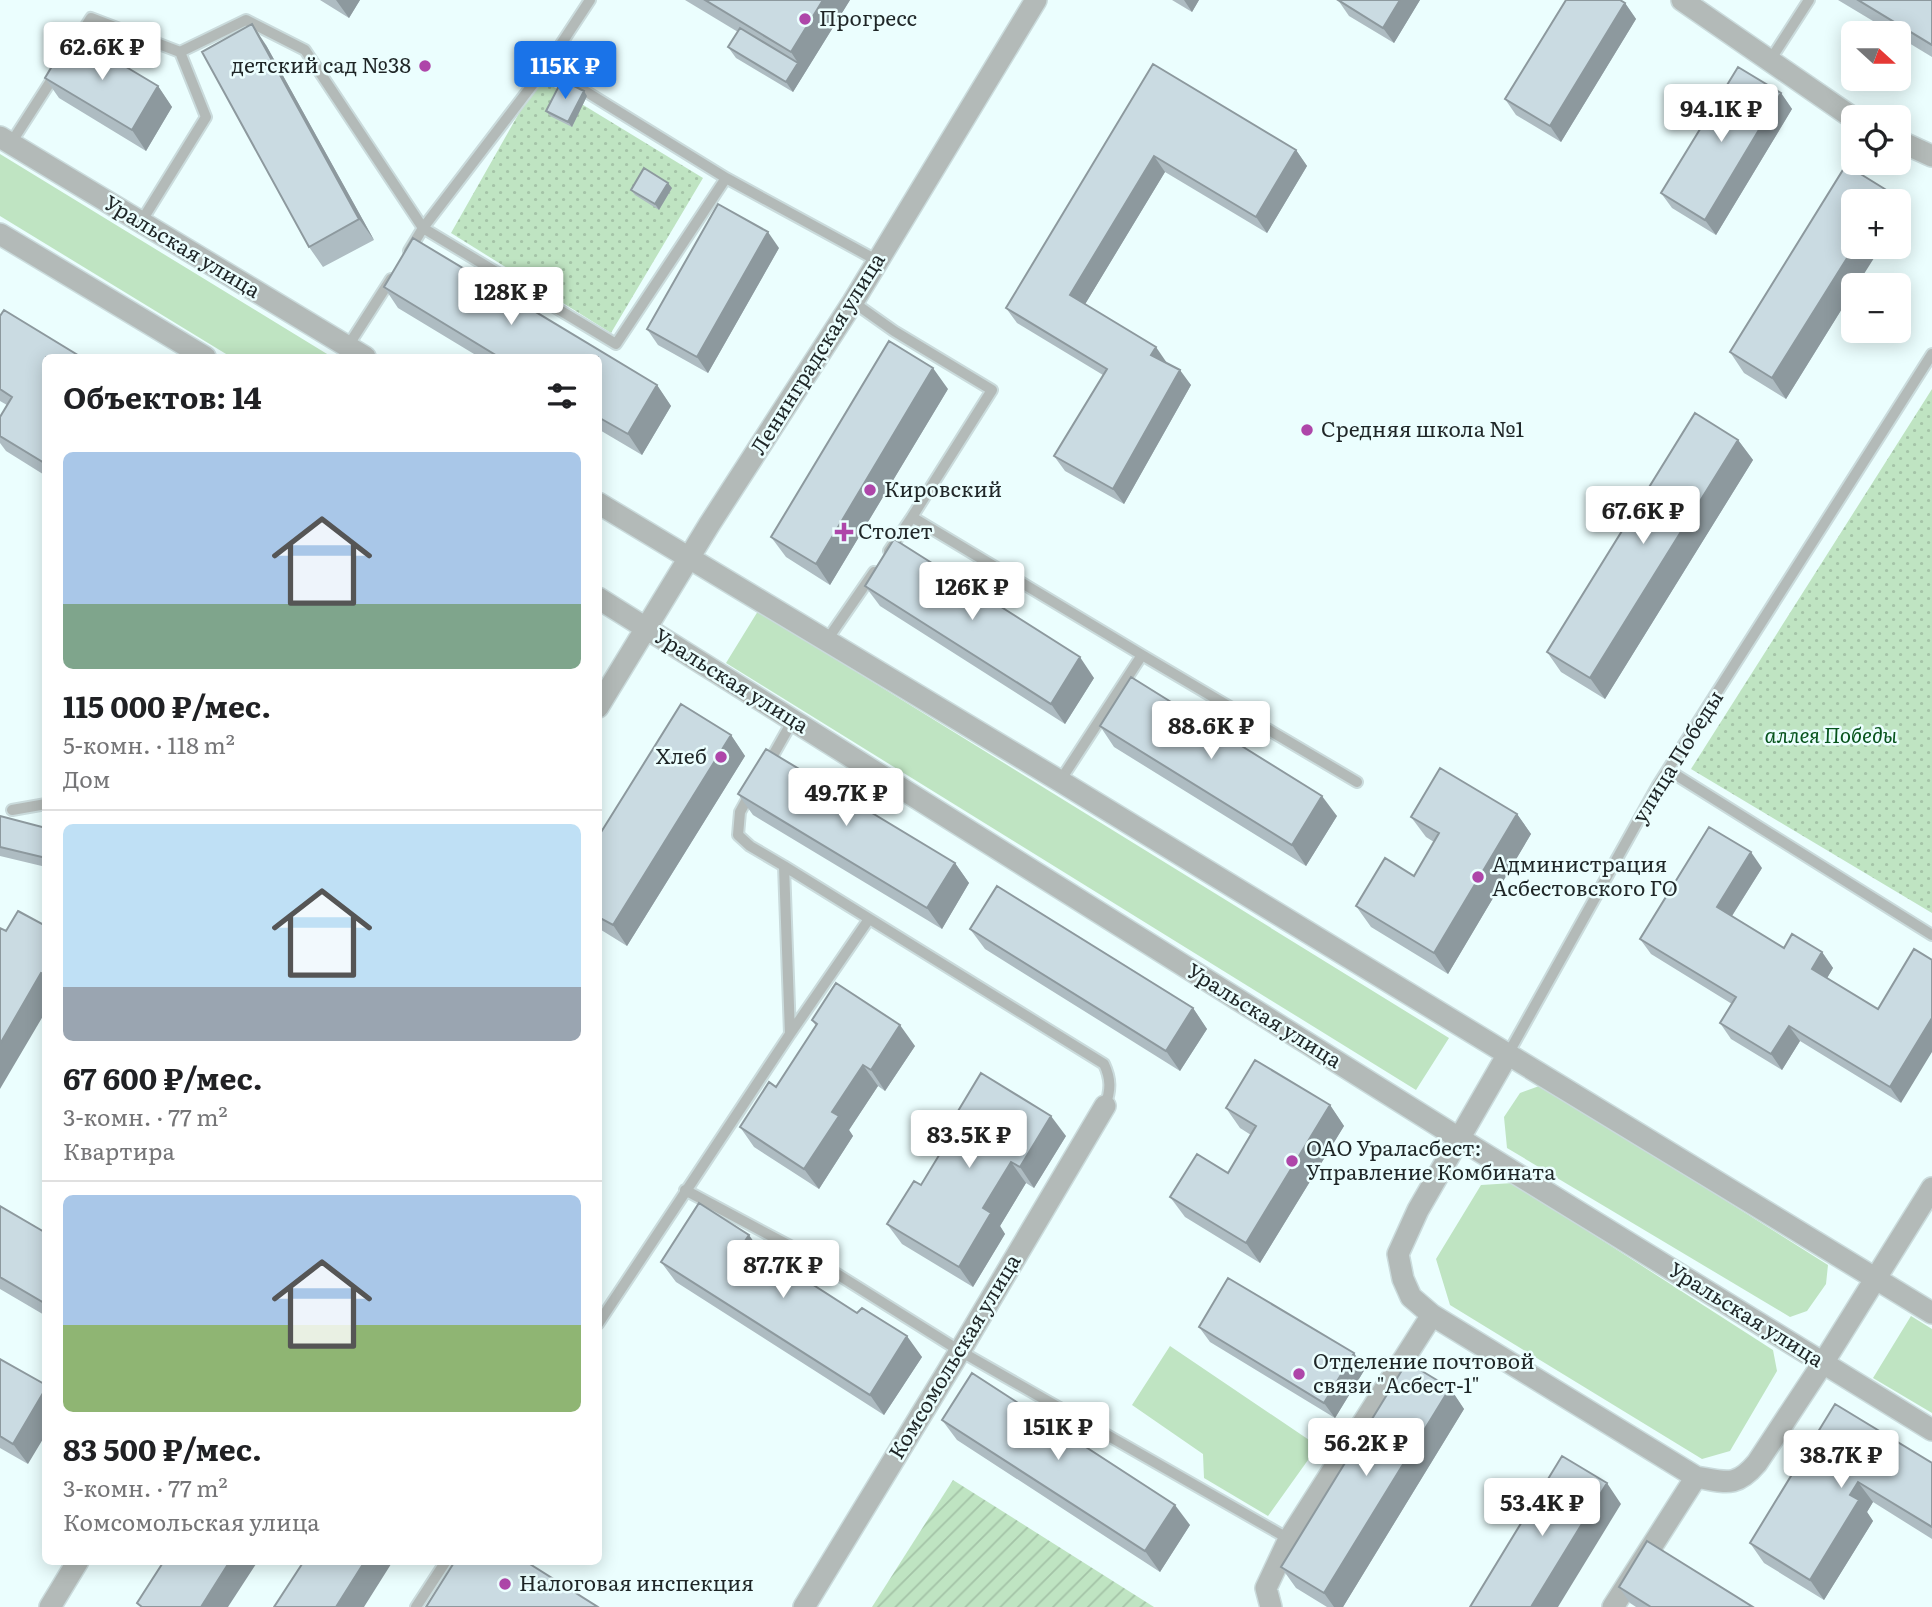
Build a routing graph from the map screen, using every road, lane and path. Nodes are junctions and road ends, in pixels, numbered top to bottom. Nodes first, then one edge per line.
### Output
1 (590, 0) edge
2 (1682, 0) edge
3 (1809, 0) edge
4 (1032, 1) edge
5 (180, 52) junction
6 (1769, 62) junction
7 (546, 67) junction
8 (1841, 110) edge
9 (6, 140) edge
10 (1911, 146) edge
11 (1932, 156) edge
12 (726, 178) junction
13 (141, 222) junction
14 (423, 228) junction
15 (0, 234) edge
16 (402, 261) edge
17 (878, 261) junction
18 (396, 271) edge
19 (853, 302) junction
20 (356, 352) edge
21 (200, 354) edge
22 (1932, 354) edge
23 (602, 505) edge
24 (912, 517) junction
25 (689, 559) junction
26 (602, 600) edge
27 (646, 628) junction
28 (827, 640) junction
29 (1142, 655) junction
30 (602, 700) edge
31 (793, 720) junction
32 (1668, 770) junction
33 (1060, 780) junction
34 (1357, 782) dead end
35 (42, 805) edge
36 (12, 810) dead end
37 (784, 866) junction
38 (869, 919) junction
39 (1932, 935) edge
40 (790, 1034) junction
41 (1508, 1054) junction
42 (1105, 1106) joint
43 (1460, 1139) junction
44 (1932, 1188) edge
45 (685, 1190) junction
46 (1875, 1278) junction
47 (1932, 1313) edge
48 (1432, 1315) junction
49 (602, 1318) edge
50 (960, 1351) junction
51 (1823, 1363) junction
52 (1932, 1430) edge
53 (1696, 1477) junction
54 (1289, 1539) junction
55 (76, 1565) edge
56 (443, 1565) edge
57 (50, 1607) edge
58 (416, 1607) edge
59 (804, 1607) edge
60 (1270, 1607) edge
61 (1613, 1607) edge

1 - 7 lane
2 - 6 street
3 - 6 lane
4 - 17 street, Ленинградская улица
5 - 9 lane
5 - 13 lane
5 - 14 lane
6 - 8 street
7 - 12 lane
7 - 14 lane
9 - 13 street, Уральская улица
10 - 11 street
12 - 14 lane
12 - 17 lane
13 - 20 street, Уральская улица
14 - 16 lane
15 - 21 street
17 - 19 street, Ленинградская улица
18 - 20 lane
19 - 24 lane
19 - 25 street, Ленинградская улица
22 - 32 lane, улица Победы
23 - 25 street
24 - 28 lane
24 - 29 lane
25 - 27 street, Ленинградская улица
25 - 28 street
26 - 27 street, Уральская улица
27 - 30 street, Ленинградская улица
27 - 31 street, Уральская улица
28 - 33 street
29 - 33 lane
29 - 34 lane
31 - 37 lane
31 - 43 street, Уральская улица
32 - 39 lane
32 - 41 lane, улица Победы
33 - 41 street
35 - 36 lane
37 - 38 lane
37 - 40 lane
38 - 40 lane
38 - 42 lane
40 - 45 lane
41 - 43 street, улица Победы
41 - 46 street
42 - 50 street, Комсомольская улица
43 - 48 street, улица Победы
43 - 51 street, Уральская улица
44 - 46 street
45 - 49 lane
45 - 50 lane
46 - 47 street
46 - 51 street
48 - 53 street, улица Победы
48 - 54 street
50 - 54 lane
50 - 59 street, Комсомольская улица
51 - 52 street, Уральская улица
51 - 53 street
53 - 61 street
54 - 60 street
55 - 57 street
56 - 58 lane

